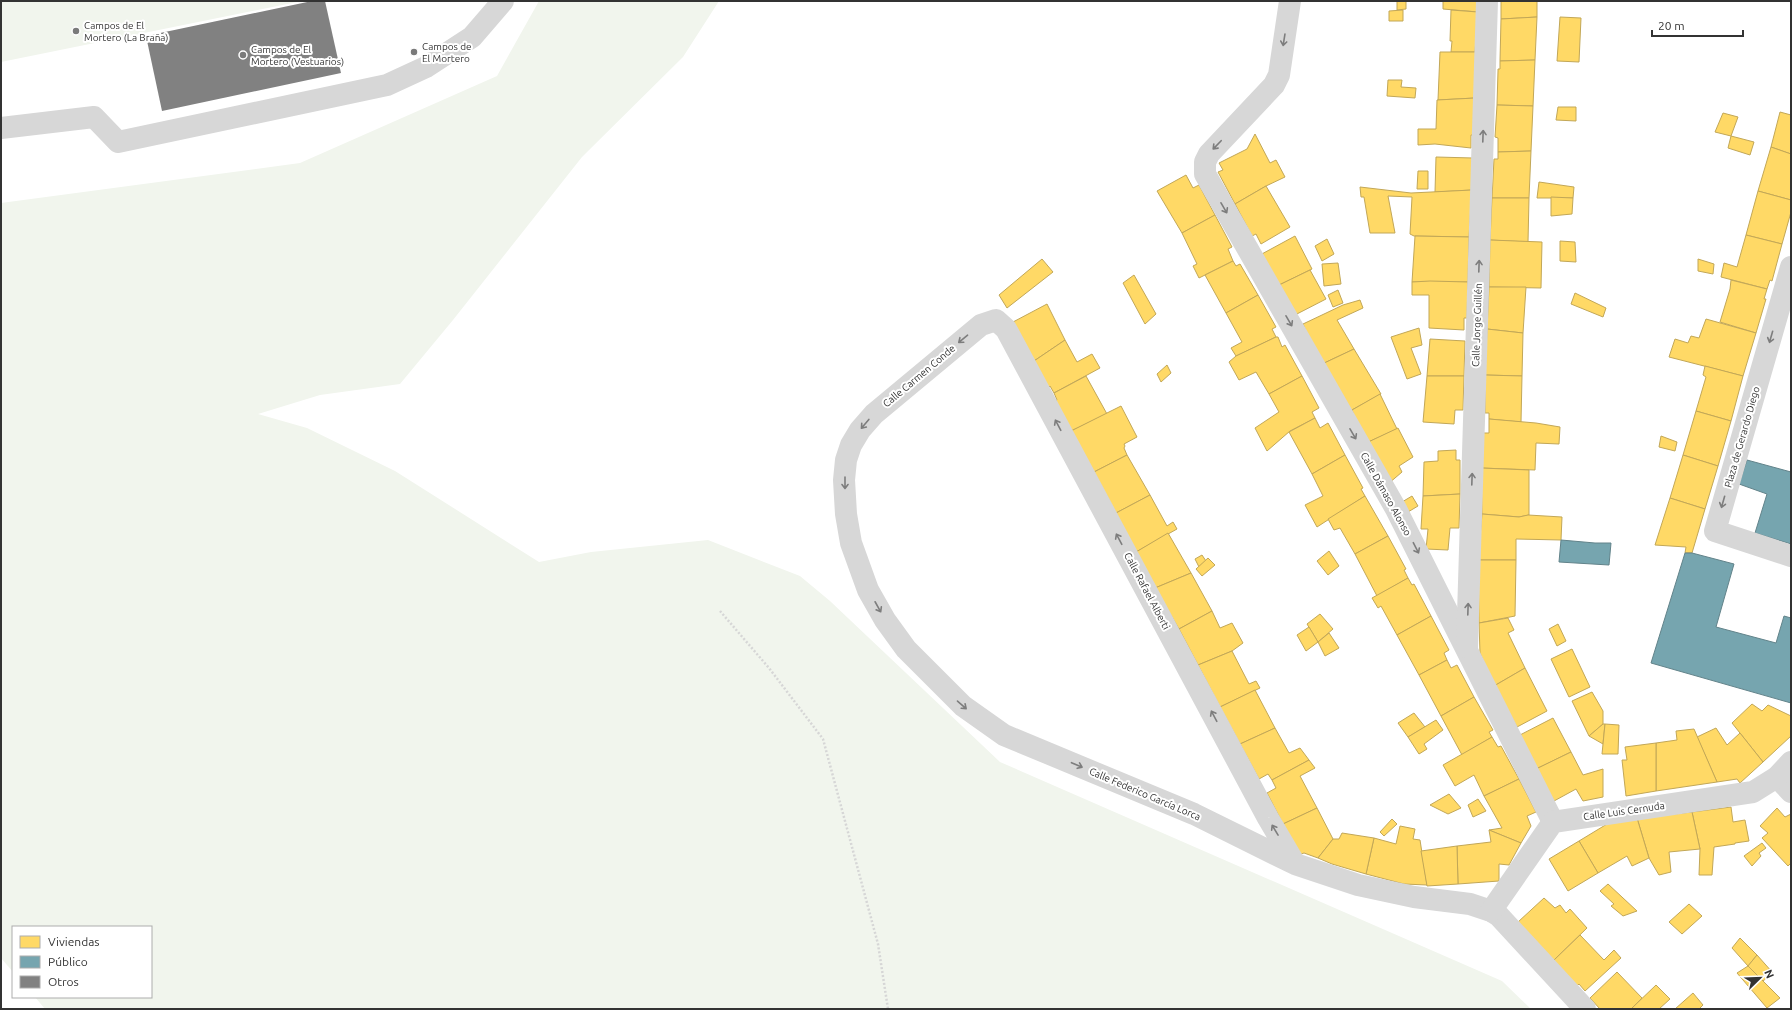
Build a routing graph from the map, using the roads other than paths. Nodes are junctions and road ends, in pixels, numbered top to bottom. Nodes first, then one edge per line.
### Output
1 (503, 1) edge
2 (1290, 1) edge
3 (1487, 1) edge
4 (1, 128) edge
5 (1791, 267) edge
6 (996, 320) joint
7 (851, 445) joint
8 (1791, 556) edge
9 (1467, 648) junction
10 (1786, 777) edge
11 (1553, 822) junction
12 (1295, 864) junction
13 (1491, 911) junction
14 (1585, 1009) edge

1 - 4 street
2 -> 9 street, Calle Dámaso Alonso
9 -> 3 street, Calle Jorge Guillén
5 -> 8 street, Plaza de Gerardo Diego
6 -> 7 street, Calle Carmen Conde
12 -> 6 street, Calle Rafael Alberti
7 -> 12 street, Calle Federico García Lorca
9 - 11 street, Calle Dámaso Alonso
10 - 11 street, Calle Luis Cernuda
11 - 13 street
12 - 13 street, Calle Federico García Lorca
13 - 14 street, Calle Federico García Lorca

